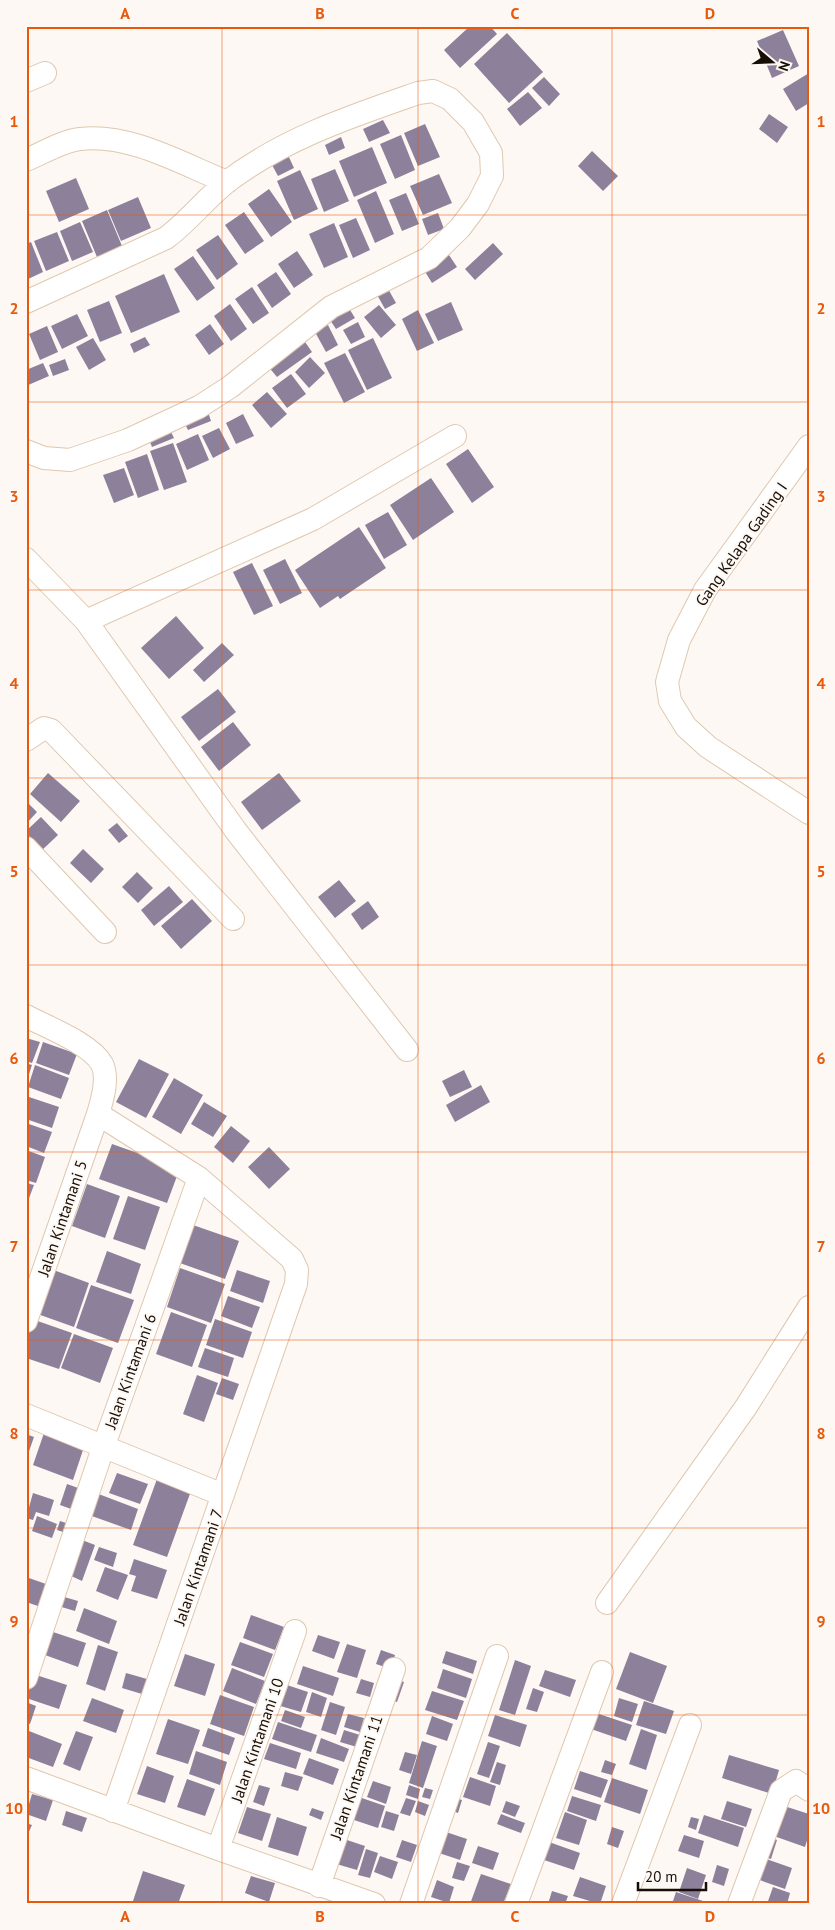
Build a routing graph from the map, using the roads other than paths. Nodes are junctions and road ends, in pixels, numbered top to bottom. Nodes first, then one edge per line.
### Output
1 (26, 160) edge
2 (227, 182) junction
3 (26, 302) edge
4 (455, 436) dead end
5 (809, 446) edge
6 (26, 451) edge
7 (26, 559) edge
8 (86, 621) junction
9 (26, 740) edge
10 (809, 813) edge
11 (26, 848) edge
12 (233, 919) dead end
13 (105, 932) dead end
14 (26, 1016) edge
15 (406, 1050) dead end
16 (98, 1114) junction
17 (199, 1178) junction
18 (809, 1307) edge
19 (26, 1321) edge
20 (26, 1415) edge
21 (104, 1445) junction
22 (223, 1495) junction
23 (607, 1603) dead end
24 (295, 1631) dead end
25 (497, 1656) dead end
26 (394, 1669) dead end
27 (602, 1672) dead end
28 (26, 1678) edge
29 (690, 1725) dead end
30 (26, 1778) edge
31 (809, 1790) edge
32 (113, 1811) junction
33 (218, 1849) junction
34 (319, 1886) junction
35 (374, 1904) edge
36 (411, 1904) edge
37 (516, 1904) edge
38 (623, 1904) edge
39 (739, 1904) edge

1 - 2 street
2 - 3 street
2 - 6 street
4 - 8 street
5 - 10 street, Gang Kelapa Gading I
7 - 8 street
8 - 15 street
9 - 12 street
11 - 13 street
14 - 16 street, Jalan Kintamani 5
16 - 17 street
16 - 19 street, Jalan Kintamani 5
17 - 21 street, Jalan Kintamani 6
17 - 22 street
18 - 23 street
20 - 21 street, Jalan Kintamani 7
21 - 22 street, Jalan Kintamani 7
21 - 28 street, Jalan Kintamani 6
22 - 32 street, Jalan Kintamani 7
24 - 33 street, Jalan Kintamani 10
25 - 36 street
26 - 34 street, Jalan Kintamani 11
27 - 37 street
29 - 38 street
30 - 32 street
31 - 39 street
32 - 33 street
33 - 34 street
34 - 35 street

